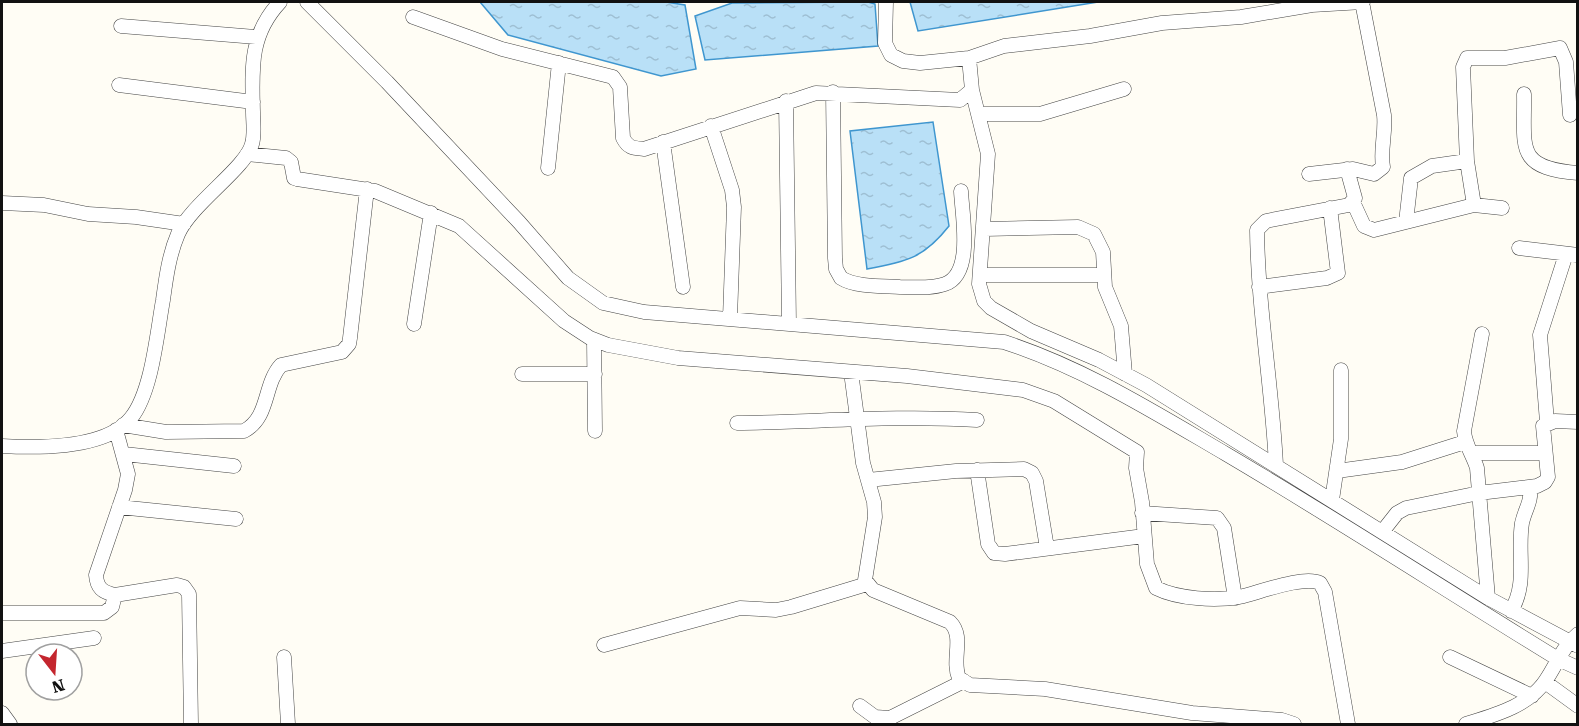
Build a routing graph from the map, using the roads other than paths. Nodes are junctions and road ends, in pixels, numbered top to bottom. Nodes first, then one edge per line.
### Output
1 (280, 2) edge
2 (307, 2) edge
3 (886, 2) edge
4 (1362, 2) edge
5 (413, 17) dead end
6 (121, 26) dead end
7 (256, 37) junction
8 (969, 58) junction
9 (559, 63) junction
10 (119, 86) dead end
11 (1124, 89) dead end
12 (972, 90) junction
13 (833, 93) junction
14 (1524, 94) dead end
15 (786, 101) junction
16 (253, 102) junction
17 (979, 114) junction
18 (1570, 115) dead end
19 (711, 126) junction
20 (663, 142) junction
21 (247, 154) junction
22 (1467, 161) junction
23 (548, 168) dead end
24 (1347, 169) junction
25 (1578, 173) edge
26 (1308, 174) dead end
27 (367, 189) junction
28 (961, 191) dead end
29 (2, 202) edge
30 (1353, 202) junction
31 (1474, 205) junction
32 (1330, 208) junction
33 (1502, 208) dead end
34 (431, 213) junction
35 (1406, 222) junction
36 (184, 224) junction
37 (985, 229) junction
38 (1519, 248) dead end
39 (1572, 255) edge
40 (980, 275) junction
41 (1102, 275) junction
42 (1259, 286) junction
43 (683, 287) dead end
44 (730, 318) junction
45 (789, 323) junction
46 (414, 324) dead end
47 (1482, 334) dead end
48 (594, 340) junction
49 (1341, 370) dead end
50 (851, 372) junction
51 (522, 374) dead end
52 (595, 374) junction
53 (1125, 374) junction
54 (977, 420) dead end
55 (857, 421) junction
56 (1547, 422) junction
57 (1578, 422) edge
58 (737, 423) dead end
59 (119, 428) junction
60 (595, 431) dead end
61 (2, 446) edge
62 (1469, 447) junction
63 (1545, 453) junction
64 (124, 454) junction
65 (1276, 465) junction
66 (234, 466) dead end
67 (977, 470) junction
68 (1337, 471) junction
69 (868, 480) junction
70 (1530, 487) junction
71 (1479, 493) junction
72 (1332, 500) junction
73 (119, 507) junction
74 (1142, 513) junction
75 (236, 519) dead end
76 (1382, 532) junction
77 (1144, 536) junction
78 (1047, 548) junction
79 (867, 584) junction
80 (114, 595) junction
81 (1235, 598) junction
82 (1488, 598) junction
83 (1511, 611) junction
84 (2, 613) edge
85 (94, 638) dead end
86 (604, 645) dead end
87 (1568, 647) edge
88 (2, 651) edge
89 (284, 657) dead end
90 (1450, 657) dead end
91 (1578, 668) edge
92 (964, 681) junction
93 (1545, 682) junction
94 (1532, 696) junction
95 (860, 706) dead end
96 (1578, 706) edge
97 (2, 713) edge
98 (1248, 721) edge
99 (10, 724) edge
100 (191, 724) edge
101 (288, 724) edge
102 (1294, 724) edge
103 (1348, 724) edge
104 (1466, 724) edge

1 - 7 street
2 - 44 street
3 - 8 street
4 - 8 street
4 - 24 street
5 - 9 street
6 - 7 street
7 - 16 street
8 - 12 street
9 - 20 street
9 - 23 street
10 - 16 street
11 - 17 street
12 - 13 street
12 - 17 street
13 - 15 street
13 - 28 street
14 - 25 street
15 - 19 street
15 - 45 street
16 - 21 street
17 - 37 street
18 - 22 street
19 - 20 street
19 - 44 street
20 - 43 street
21 - 27 street
21 - 36 street
22 - 31 street
22 - 35 street
24 - 26 street
24 - 30 street
27 - 34 street
27 - 59 street
29 - 36 street
30 - 32 street
30 - 35 street
31 - 33 street
31 - 35 street
32 - 42 street
32 - 42 street
34 - 46 street
34 - 48 street
36 - 59 street
37 - 40 street
37 - 41 street
38 - 39 street
39 - 56 street
40 - 41 street
40 - 53 street
41 - 53 street
42 - 65 street
44 - 45 street
45 - 87 street
47 - 62 street
48 - 50 street
48 - 52 street
49 - 68 street
50 - 55 street
50 - 74 street
51 - 52 street
52 - 60 street
53 - 65 street
54 - 55 street
55 - 58 street
55 - 69 street
56 - 57 street
56 - 63 street
59 - 61 street
59 - 64 street
62 - 63 street
62 - 68 street
62 - 71 street
63 - 70 street
64 - 66 street
64 - 73 street
65 - 72 street
67 - 69 street
67 - 78 street
67 - 78 street
68 - 72 street
69 - 79 street
70 - 71 street
70 - 83 street
71 - 76 street
71 - 82 street
72 - 76 street
73 - 75 street
73 - 80 street
74 - 77 street
74 - 81 street
76 - 82 street
77 - 78 street
77 - 81 street
79 - 86 street
79 - 92 street
80 - 84 street
80 - 100 street
81 - 103 street
82 - 83 street
83 - 87 street
85 - 88 street
87 - 91 street
87 - 93 street
89 - 101 street
90 - 94 street
92 - 95 street
92 - 98 street
93 - 94 street
93 - 96 street
94 - 104 street
97 - 99 street
98 - 102 street

